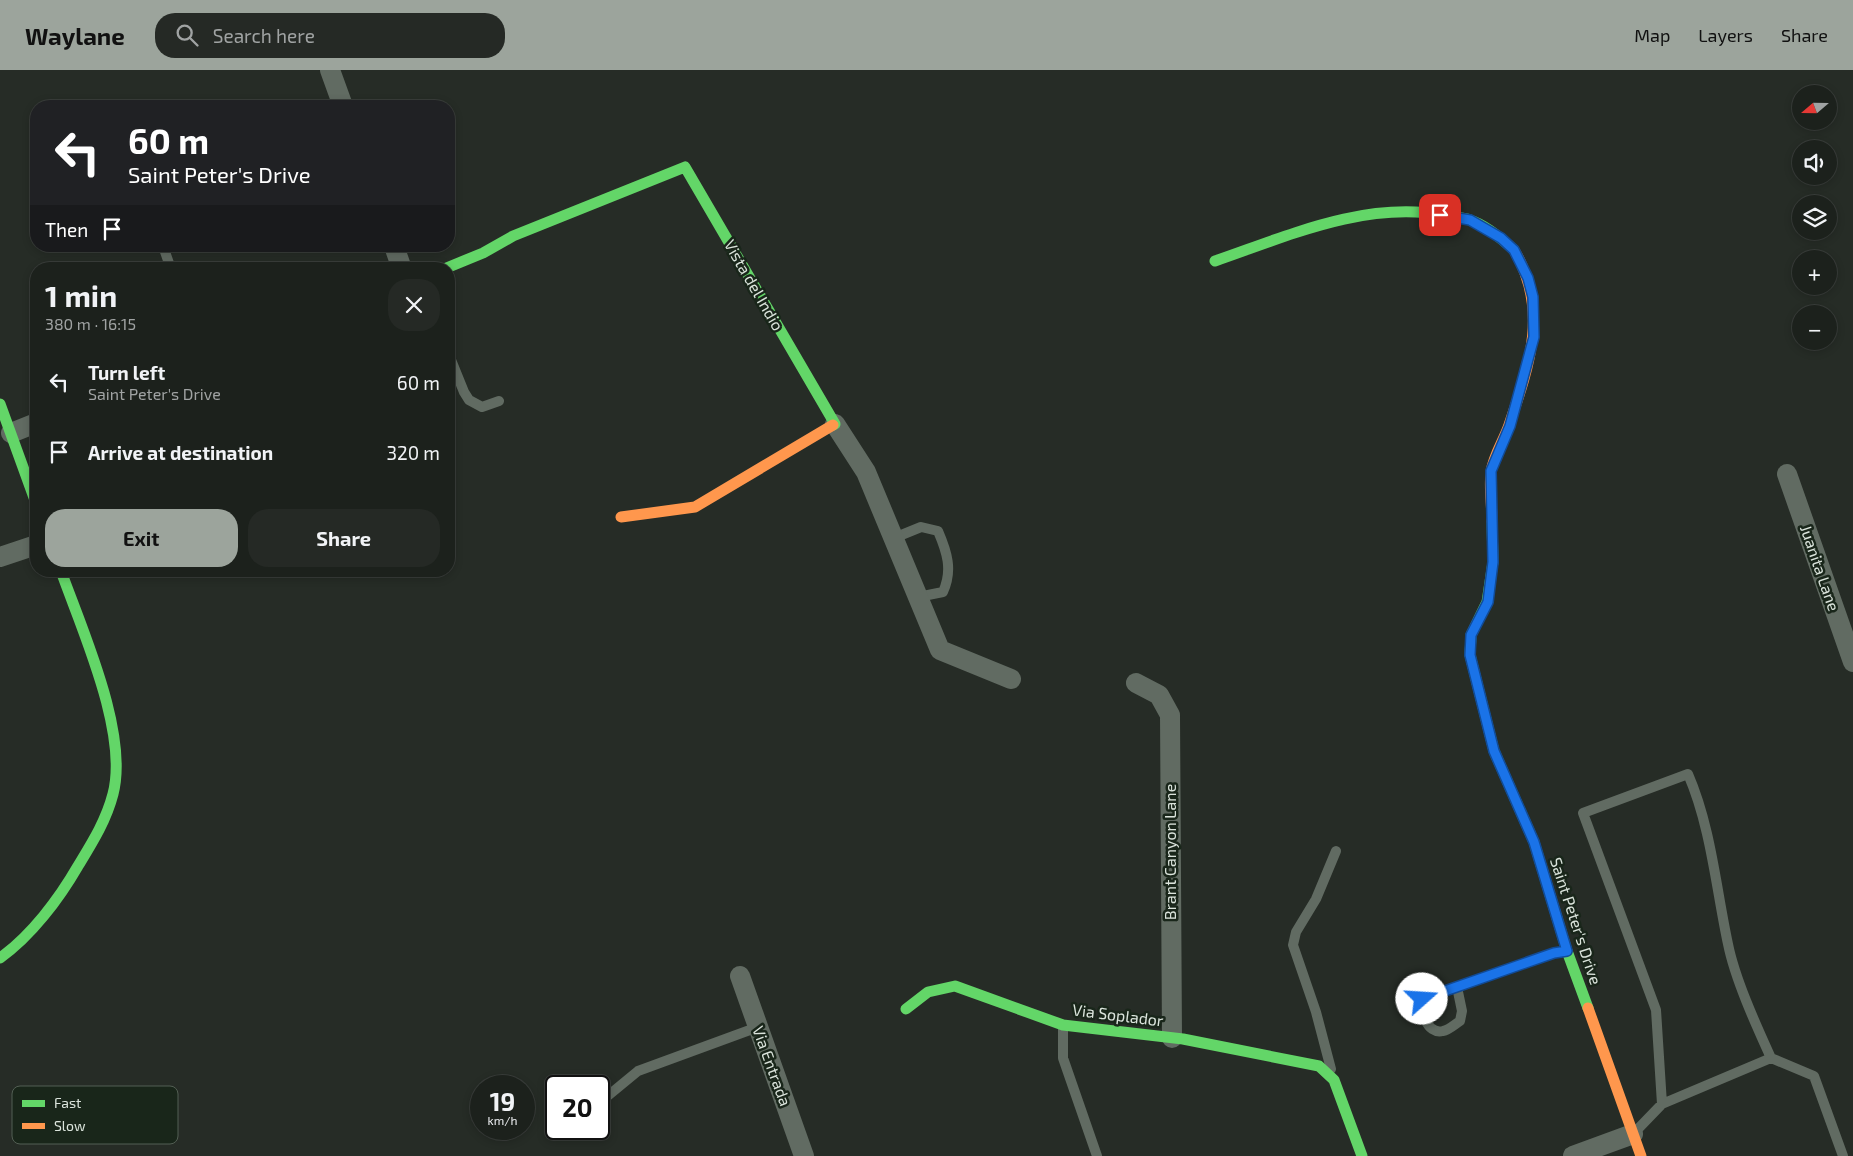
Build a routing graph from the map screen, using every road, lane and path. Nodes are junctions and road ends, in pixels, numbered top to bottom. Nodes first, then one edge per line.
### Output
1 (330, 70) edge
2 (341, 100) edge
3 (1215, 261) dead end
4 (455, 264) edge
5 (455, 368) edge
6 (499, 401) dead end
7 (0, 404) edge
8 (835, 424) junction
9 (30, 425) edge
10 (11, 433) junction
11 (1787, 474) dead end
12 (30, 487) edge
13 (621, 517) dead end
14 (894, 538) junction
15 (30, 547) edge
16 (0, 557) edge
17 (63, 577) edge
18 (918, 597) junction
19 (1853, 662) edge
20 (1010, 679) dead end
21 (1136, 683) dead end
22 (1336, 851) dead end
23 (1567, 951) junction
24 (0, 958) edge
25 (740, 976) dead end
26 (1457, 987) junction
27 (906, 1010) dead end
28 (1063, 1025) junction
29 (758, 1027) junction
30 (1172, 1038) junction
31 (1771, 1058) junction
32 (1334, 1080) junction
33 (610, 1094) edge
34 (1662, 1104) junction
35 (1633, 1134) junction
36 (804, 1156) edge
37 (1097, 1156) edge
38 (1362, 1156) edge
39 (1573, 1156) edge
40 (1642, 1156) edge
41 (1843, 1156) edge

1 - 2 street
3 - 23 street, Saint Peter's Drive
4 - 8 street, Vista del Indio
5 - 6 lane
7 - 10 street
8 - 13 street
8 - 14 street
9 - 10 street
10 - 12 street
11 - 19 street, Juanita Lane
14 - 18 street
14 - 18 lane
15 - 16 street
17 - 24 street
18 - 20 street
21 - 30 street, Brant Canyon Lane
22 - 32 lane
23 - 26 lane
23 - 35 street, Saint Peter's Drive
25 - 29 street, Via Entrada
26 - 26 lane
27 - 28 street, Via Soplador
28 - 30 street, Via Soplador
28 - 37 lane
29 - 33 lane
29 - 36 street, Via Entrada
30 - 32 street, Via Soplador
31 - 34 lane
31 - 34 lane
31 - 41 lane
32 - 38 street
34 - 35 lane
35 - 39 street
35 - 40 street, Saint Peter's Drive

